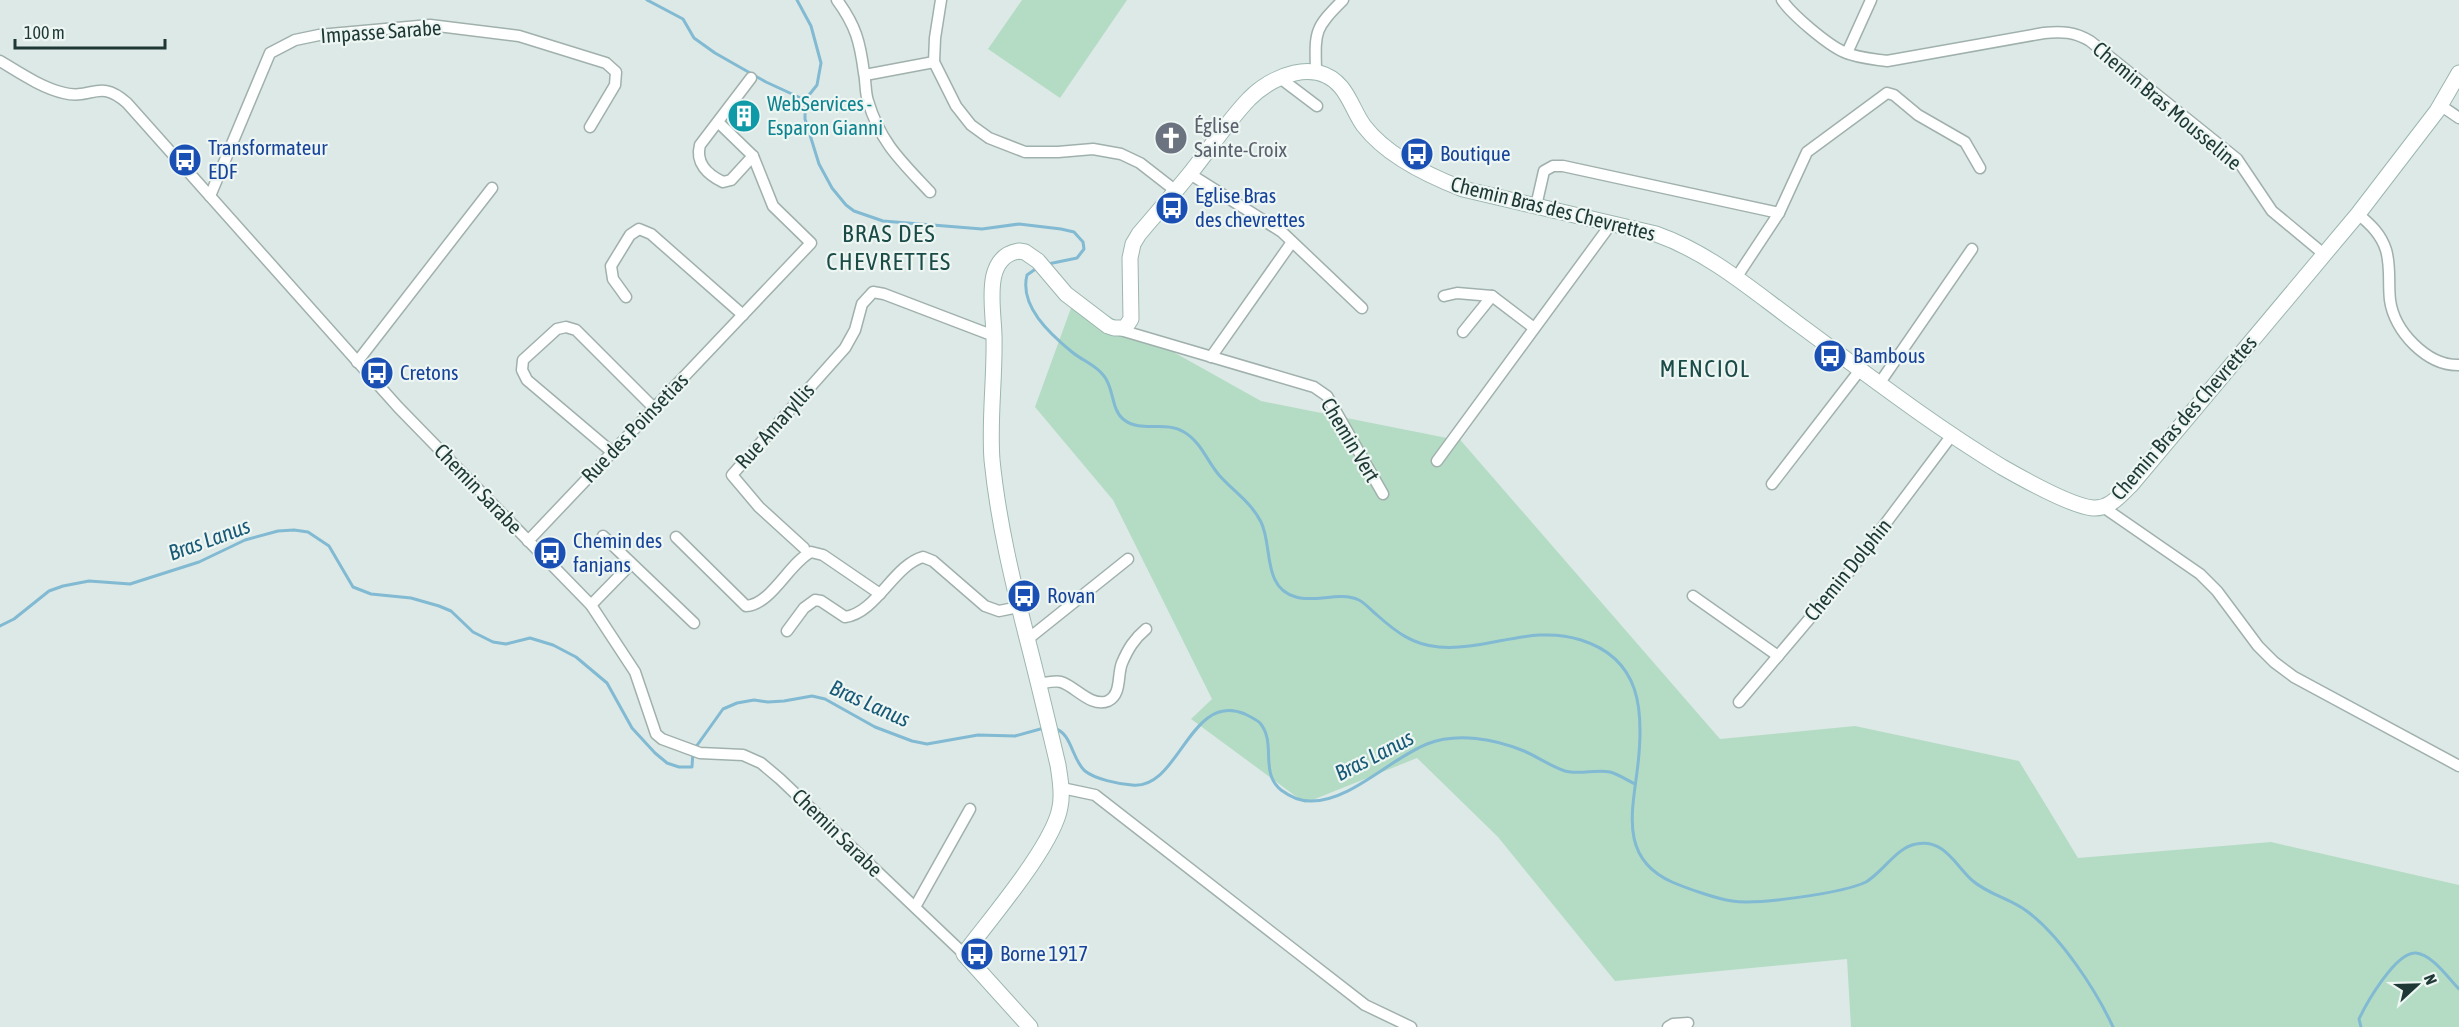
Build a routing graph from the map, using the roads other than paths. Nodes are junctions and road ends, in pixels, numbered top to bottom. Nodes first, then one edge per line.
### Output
1 (837, 0) edge
2 (941, 0) edge
3 (1343, 0) edge
4 (1782, 0) edge
5 (1871, 0) edge
6 (1847, 53) junction
7 (0, 62) edge
8 (934, 62) junction
9 (1316, 71) junction
10 (2459, 73) edge
11 (865, 75) junction
12 (751, 78) dead end
13 (1280, 78) junction
14 (2440, 105) junction
15 (1317, 106) dead end
16 (2459, 118) edge
17 (718, 122) junction
18 (590, 127) dead end
19 (753, 156) junction
20 (1980, 168) dead end
21 (1190, 174) junction
22 (492, 188) dead end
23 (1176, 191) junction
24 (930, 192) dead end
25 (210, 196) junction
26 (1536, 206) junction
27 (1779, 213) junction
28 (2358, 213) junction
29 (1611, 224) junction
30 (1292, 242) junction
31 (1972, 249) dead end
32 (2325, 255) junction
33 (1736, 278) junction
34 (1444, 296) dead end
35 (1492, 296) junction
36 (626, 297) dead end
37 (1362, 308) dead end
38 (743, 315) junction
39 (1114, 328) junction
40 (1534, 328) junction
41 (1463, 332) dead end
42 (994, 336) junction
43 (1211, 357) junction
44 (357, 362) junction
45 (2459, 365) edge
46 (1860, 370) junction
47 (1879, 384) junction
48 (654, 408) junction
49 (1952, 435) junction
50 (612, 452) junction
51 (1437, 461) dead end
52 (1772, 484) dead end
53 (1383, 494) dead end
54 (2103, 507) junction
55 (603, 536) dead end
56 (676, 537) dead end
57 (528, 541) junction
58 (804, 548) dead end
59 (1128, 559) dead end
60 (631, 564) junction
61 (880, 594) junction
62 (1693, 596) dead end
63 (591, 605) junction
64 (1019, 608) junction
65 (694, 623) dead end
66 (1146, 629) dead end
67 (788, 631) dead end
68 (1028, 639) junction
69 (1778, 656) junction
70 (1038, 684) junction
71 (1739, 702) dead end
72 (2459, 766) edge
73 (1062, 788) junction
74 (970, 809) dead end
75 (915, 907) junction
76 (964, 954) junction
77 (1688, 1023) dead end
78 (1030, 1027) edge
79 (1411, 1027) edge
80 (1668, 1027) edge

1 - 11 street
2 - 8 street
3 - 9 street
4 - 6 street, Chemin Bras Mousseline
5 - 6 street
6 - 32 street, Chemin Bras Mousseline
7 - 25 street, Chemin Sarabe
8 - 11 street
8 - 23 street
9 - 13 main road
9 - 26 main road, Chemin Bras des Chevrettes
10 - 14 main road, Chemin Bras des Chevrettes
11 - 24 street
12 - 17 street
13 - 15 street
13 - 21 main road
14 - 16 street
14 - 28 main road, Chemin Bras des Chevrettes
17 - 19 street
17 - 19 street
18 - 25 street, Impasse Sarabe
19 - 38 street, Rue des Poinsetias
20 - 27 street
21 - 23 main road
21 - 30 street
22 - 44 street
23 - 39 main road
25 - 44 street, Chemin Sarabe
26 - 27 street
26 - 29 main road, Chemin Bras des Chevrettes
27 - 33 street
28 - 32 main road, Chemin Bras des Chevrettes
28 - 45 street
29 - 33 main road, Chemin Bras des Chevrettes
29 - 40 street
30 - 37 street
30 - 43 street
31 - 47 street
32 - 54 main road, Chemin Bras des Chevrettes
33 - 46 main road, Chemin Bras des Chevrettes
34 - 35 street
35 - 40 street
35 - 41 street
36 - 38 street
38 - 48 street, Rue des Poinsetias
39 - 42 main road
39 - 43 street, Chemin Vert
40 - 51 street
42 - 58 street, Rue Amaryllis
42 - 64 main road
43 - 53 street, Chemin Vert
44 - 57 street, Chemin Sarabe
46 - 47 main road, Chemin Bras des Chevrettes
46 - 52 street
47 - 49 main road, Chemin Bras des Chevrettes
48 - 50 street, Rue des Poinsetias
48 - 50 street
49 - 54 main road, Chemin Bras des Chevrettes
49 - 69 street, Chemin Dolphin
50 - 57 street, Rue des Poinsetias
54 - 72 street
55 - 60 street
56 - 61 street
57 - 63 street, Chemin Sarabe
59 - 68 street
60 - 63 street
60 - 65 street
61 - 64 street
61 - 67 street
62 - 69 street
63 - 75 street, Chemin Sarabe
64 - 68 main road
66 - 70 street
68 - 70 main road
69 - 71 street, Chemin Dolphin
70 - 73 main road
73 - 76 main road
73 - 79 street
74 - 75 street
75 - 76 street, Chemin Sarabe
76 - 78 main road
77 - 80 street

